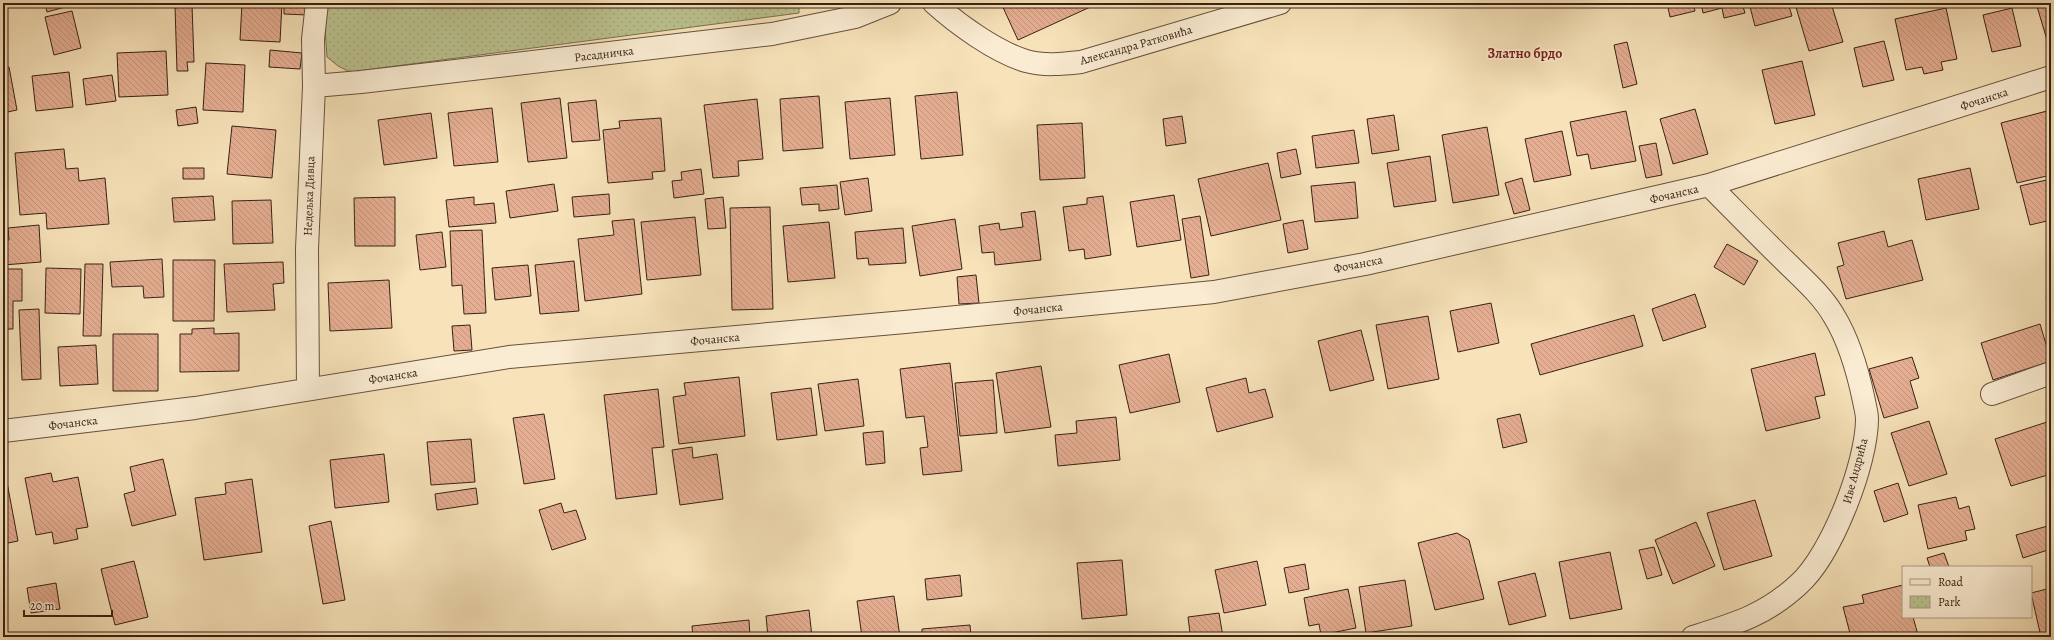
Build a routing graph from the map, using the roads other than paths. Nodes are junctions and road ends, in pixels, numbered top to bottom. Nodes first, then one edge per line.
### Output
1 (317, 3) edge
2 (890, 3) edge
3 (934, 3) edge
4 (1280, 3) edge
5 (2051, 77) edge
6 (314, 86) junction
7 (1709, 186) junction
8 (2051, 373) edge
9 (308, 389) junction
10 (1992, 394) dead end
11 (3, 431) edge
12 (1692, 637) edge

1 - 6 street, Недељка Дивца
2 - 6 street, Расадничка
3 - 4 street, Александра Ратковића
5 - 7 street, Фочанска
6 - 9 street, Недељка Дивца
7 - 9 street, Фочанска
7 - 12 street, Иве Андрића
8 - 10 street
9 - 11 street, Фочанска

